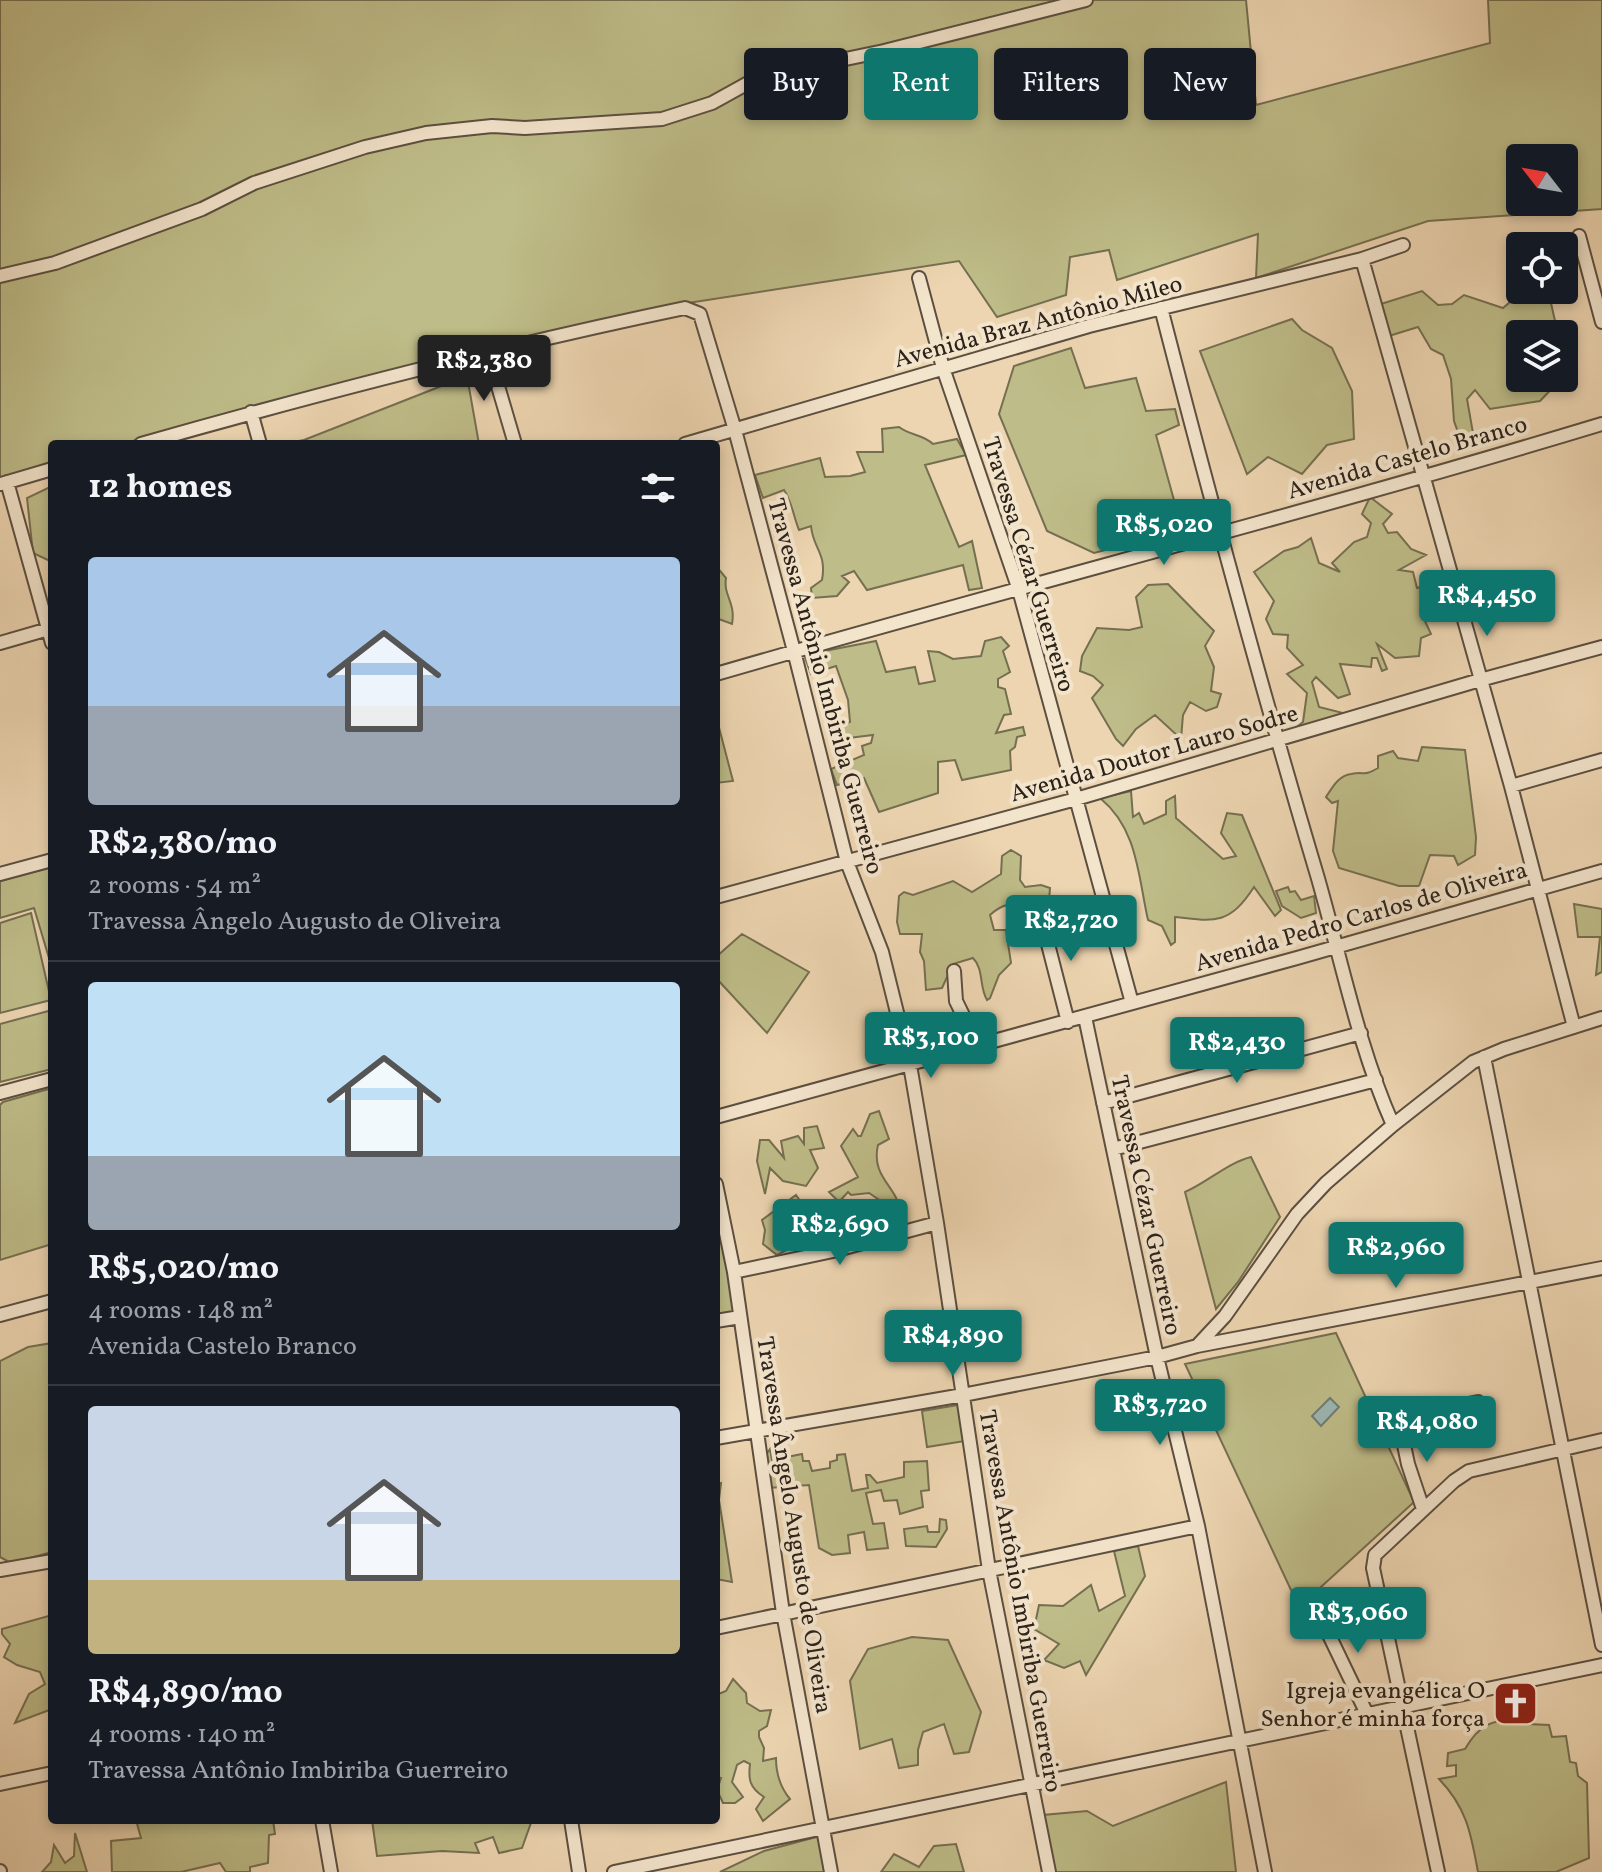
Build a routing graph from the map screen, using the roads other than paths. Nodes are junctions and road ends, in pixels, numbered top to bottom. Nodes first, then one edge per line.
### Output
1 (1086, 0) edge
2 (1579, 236) dead end
3 (1403, 245) dead end
4 (1362, 259) junction
5 (1596, 271) edge
6 (0, 276) edge
7 (919, 278) dead end
8 (1161, 308) junction
9 (1602, 322) edge
10 (488, 352) junction
11 (943, 368) junction
12 (251, 412) junction
13 (1602, 424) edge
14 (735, 430) junction
15 (155, 440) edge
16 (259, 440) edge
17 (514, 440) edge
18 (699, 440) edge
19 (48, 470) edge
20 (1425, 478) junction
21 (4, 483) edge
22 (1219, 532) junction
23 (1019, 590) junction
24 (48, 623) edge
25 (48, 630) edge
26 (0, 643) edge
27 (1602, 647) edge
28 (794, 651) junction
29 (720, 673) edge
30 (1480, 680) junction
31 (1277, 740) junction
32 (1602, 760) edge
33 (1511, 786) junction
34 (1076, 799) junction
35 (48, 861) edge
36 (847, 862) junction
37 (1602, 871) edge
38 (0, 874) edge
39 (1539, 889) junction
40 (720, 896) edge
41 (1040, 913) dead end
42 (1338, 945) junction
43 (954, 971) dead end
44 (1132, 1003) junction
45 (1085, 1017) junction
46 (1602, 1018) edge
47 (1068, 1022) junction
48 (1574, 1027) junction
49 (1361, 1033) junction
50 (978, 1046) junction
51 (1484, 1057) junction
52 (910, 1065) junction
53 (48, 1080) edge
54 (1376, 1080) junction
55 (0, 1093) edge
56 (1103, 1103) junction
57 (720, 1116) edge
58 (1393, 1125) junction
59 (1113, 1149) junction
60 (720, 1204) edge
61 (937, 1223) junction
62 (1602, 1268) edge
63 (734, 1272) junction
64 (1529, 1284) junction
65 (48, 1302) edge
66 (0, 1315) edge
67 (740, 1317) junction
68 (720, 1320) edge
69 (1197, 1346) junction
70 (1157, 1357) junction
71 (963, 1395) junction
72 (1478, 1402) dead end
73 (757, 1430) junction
74 (720, 1437) edge
75 (1602, 1440) edge
76 (1561, 1449) junction
77 (1423, 1509) junction
78 (1198, 1526) junction
79 (48, 1562) edge
80 (0, 1570) edge
81 (989, 1570) junction
82 (1318, 1612) dead end
83 (783, 1613) junction
84 (720, 1627) edge
85 (1602, 1645) edge
86 (1602, 1665) edge
87 (1403, 1706) junction
88 (1367, 1714) junction
89 (1240, 1740) junction
90 (48, 1774) edge
91 (0, 1784) edge
92 (1031, 1785) junction
93 (323, 1824) edge
94 (572, 1824) edge
95 (824, 1828) junction
96 (331, 1872) edge
97 (579, 1872) edge
98 (614, 1872) edge
99 (831, 1872) edge
100 (1049, 1872) edge
101 (1265, 1872) edge
102 (1438, 1872) edge

1 - 6 street
2 - 5 street
3 - 4 street, Avenida Braz Antônio Mileo
4 - 8 street, Avenida Braz Antônio Mileo
4 - 20 street
5 - 9 street
7 - 11 street, Travessa Cézar Guerreiro
8 - 11 street, Avenida Braz Antônio Mileo
8 - 22 street
10 - 12 street
10 - 14 street, Travessa Antônio Imbiriba Guerreiro
10 - 17 street
11 - 14 street, Avenida Braz Antônio Mileo
11 - 23 street, Travessa Cézar Guerreiro
12 - 15 street
12 - 16 street
13 - 20 street, Avenida Castelo Branco
14 - 18 street, Avenida Braz Antônio Mileo
14 - 28 street, Travessa Antônio Imbiriba Guerreiro
19 - 21 street
20 - 22 street, Avenida Castelo Branco
20 - 30 street
21 - 24 street
22 - 23 street, Avenida Castelo Branco
22 - 31 street
23 - 28 street, Avenida Castelo Branco
23 - 34 street, Travessa Cézar Guerreiro
25 - 26 street
27 - 30 street, Avenida Doutor Lauro Sodre
28 - 29 street, Avenida Castelo Branco
28 - 36 street, Travessa Antônio Imbiriba Guerreiro
30 - 31 street, Avenida Doutor Lauro Sodre
30 - 33 street
31 - 34 street, Avenida Doutor Lauro Sodre
31 - 42 street
32 - 33 street
33 - 39 street
34 - 36 street, Avenida Doutor Lauro Sodre
34 - 44 street, Travessa Cézar Guerreiro
35 - 38 street
36 - 40 street, Avenida Doutor Lauro Sodre
36 - 52 street, Travessa Antônio Imbiriba Guerreiro
37 - 39 street, Avenida Pedro Carlos de Oliveira
39 - 42 street, Avenida Pedro Carlos de Oliveira
39 - 48 street
41 - 47 street
42 - 44 street, Avenida Pedro Carlos de Oliveira
42 - 49 street
43 - 50 street
44 - 45 street, Avenida Pedro Carlos de Oliveira
45 - 47 street, Avenida Pedro Carlos de Oliveira
45 - 56 street, Travessa Cézar Guerreiro
46 - 48 street
47 - 50 street, Avenida Pedro Carlos de Oliveira
48 - 51 street
49 - 54 street
49 - 56 street
50 - 52 street, Avenida Pedro Carlos de Oliveira
51 - 58 street
51 - 64 street
52 - 57 street, Avenida Pedro Carlos de Oliveira
52 - 61 street, Travessa Antônio Imbiriba Guerreiro
53 - 55 street
54 - 58 street
54 - 59 street
56 - 59 street, Travessa Cézar Guerreiro
58 - 69 street
59 - 70 street, Travessa Cézar Guerreiro
60 - 63 street, Travessa Ângelo Augusto de Oliveira
61 - 63 street
61 - 71 street, Travessa Antônio Imbiriba Guerreiro
62 - 64 street
63 - 67 street, Travessa Ângelo Augusto de Oliveira
64 - 69 street
64 - 76 street
65 - 66 street
67 - 68 street
67 - 73 street, Travessa Ângelo Augusto de Oliveira
69 - 70 street
70 - 71 street
70 - 78 street, Travessa Cézar Guerreiro
71 - 73 street
71 - 81 street, Travessa Antônio Imbiriba Guerreiro
72 - 77 street
73 - 74 street
73 - 83 street, Travessa Ângelo Augusto de Oliveira
75 - 76 street
76 - 77 street
76 - 85 street
77 - 87 street
78 - 81 street
78 - 89 street, Travessa Cézar Guerreiro
79 - 80 street
81 - 83 street
81 - 92 street, Travessa Antônio Imbiriba Guerreiro
82 - 88 street
83 - 84 street
83 - 95 street, Travessa Ângelo Augusto de Oliveira
86 - 87 street
87 - 88 street
87 - 102 street
88 - 89 street
89 - 92 street
89 - 101 street, Travessa Cézar Guerreiro
90 - 91 street
92 - 95 street
92 - 100 street, Travessa Antônio Imbiriba Guerreiro
93 - 96 street
94 - 97 street
95 - 98 street
95 - 99 street, Travessa Ângelo Augusto de Oliveira

